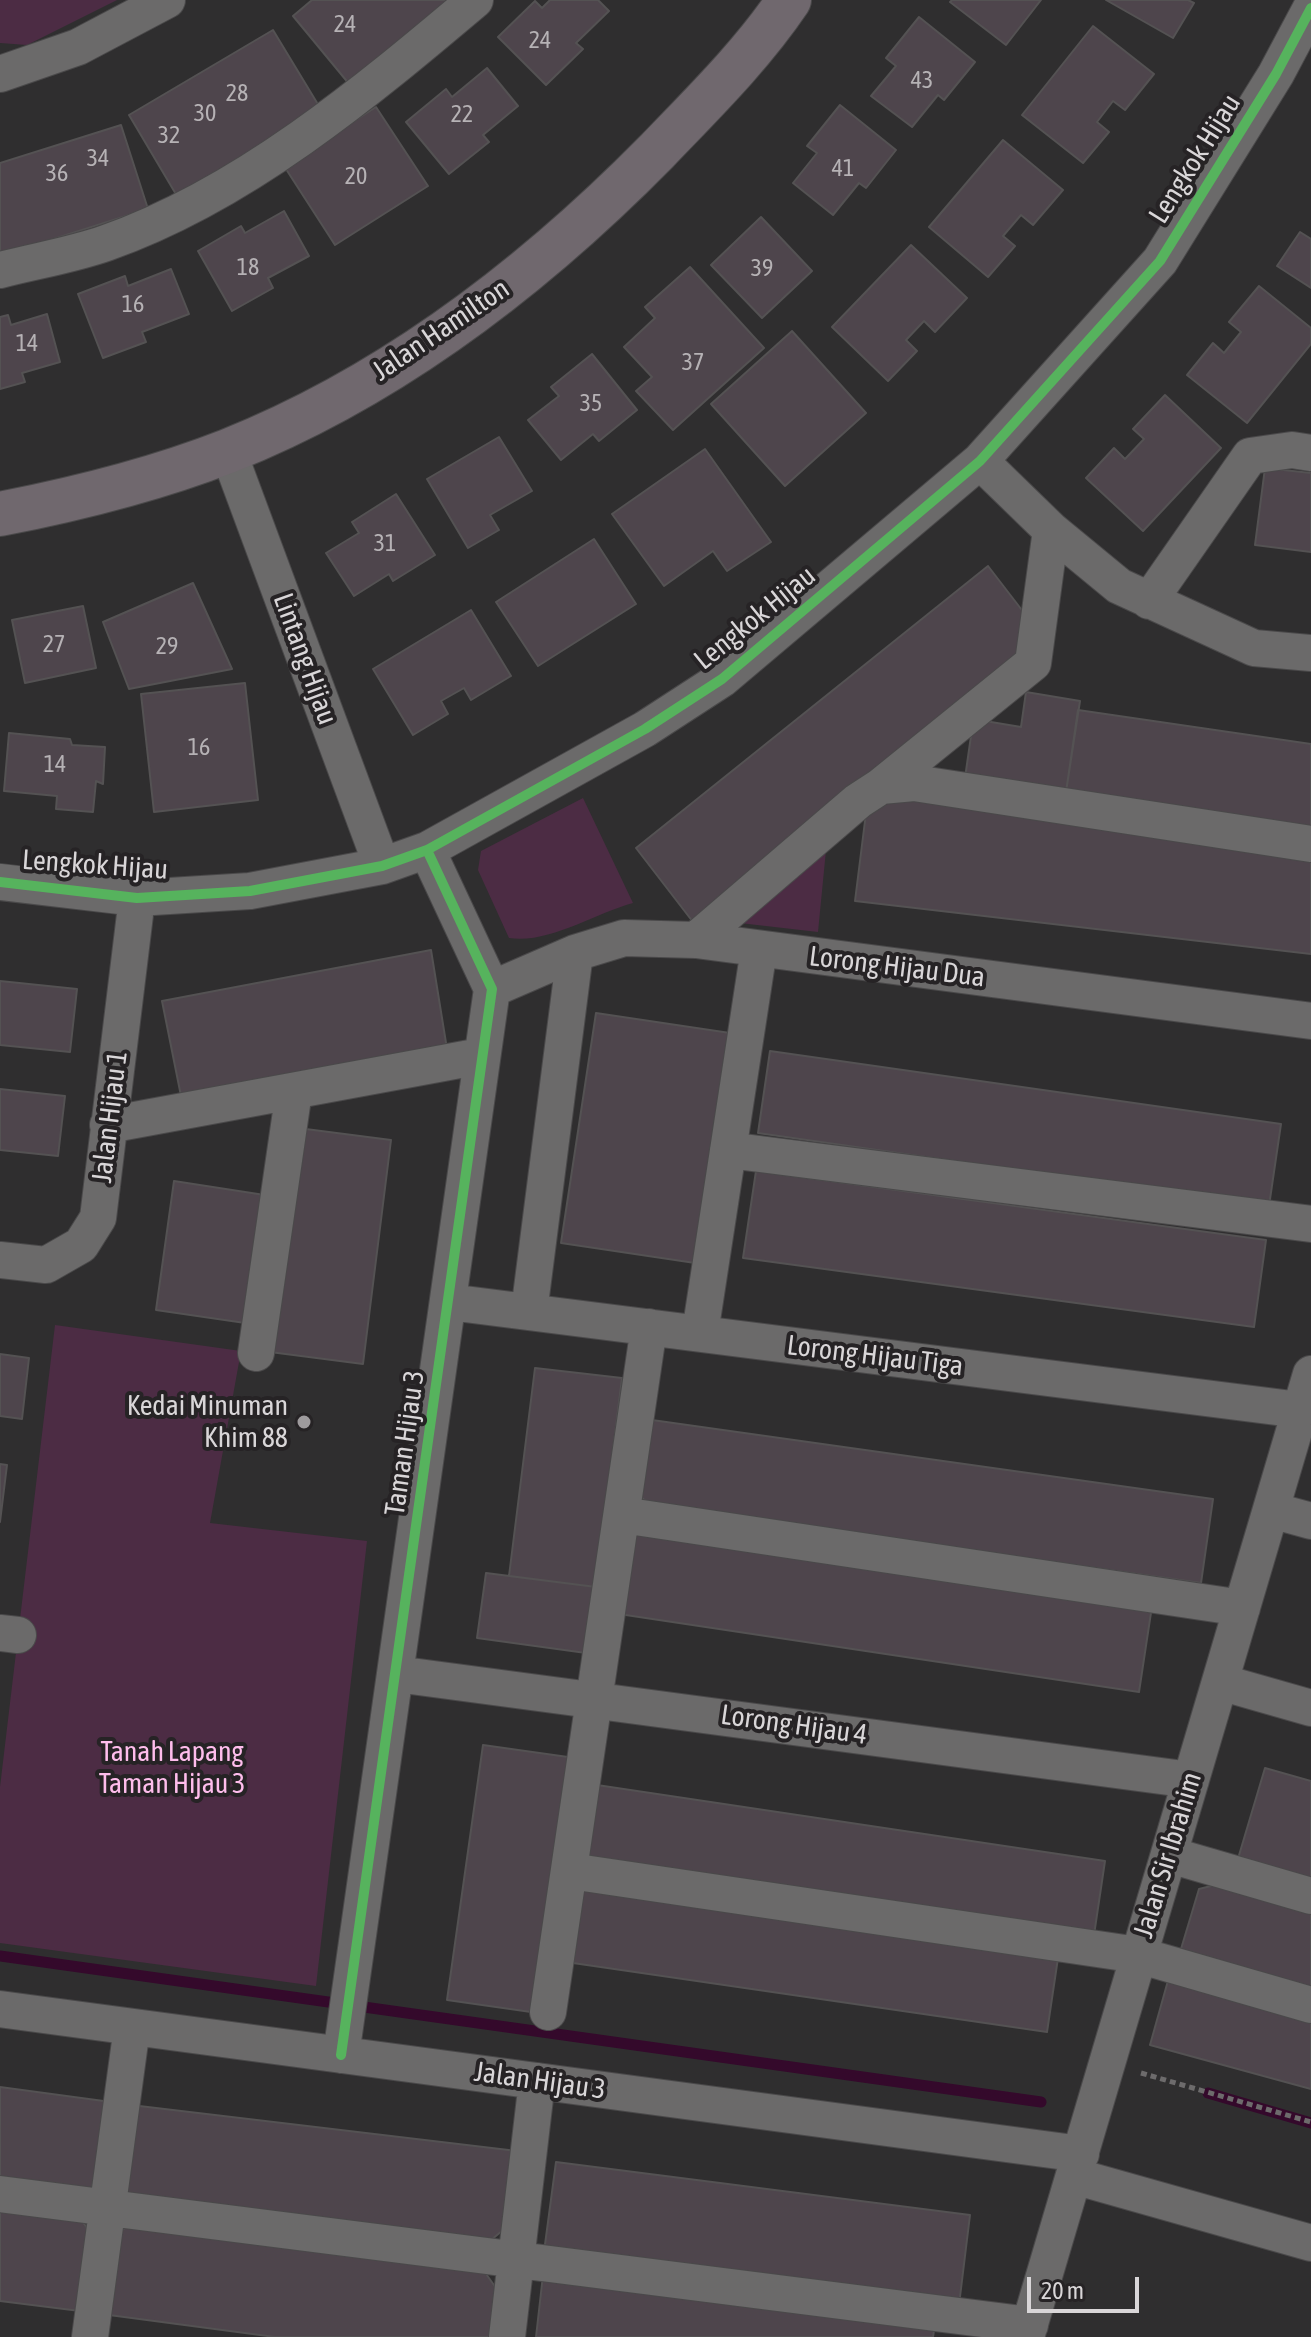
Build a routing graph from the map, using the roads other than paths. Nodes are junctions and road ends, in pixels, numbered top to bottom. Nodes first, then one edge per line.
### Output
1 (167, 0) edge
2 (475, 0) edge
3 (789, 0) edge
4 (1311, 8) edge
5 (0, 74) edge
6 (0, 270) edge
7 (228, 451) junction
8 (1311, 453) edge
9 (980, 461) junction
10 (0, 514) edge
11 (1051, 530) junction
12 (1149, 601) junction
13 (1311, 653) edge
14 (881, 786) junction
15 (1311, 844) edge
16 (427, 850) junction
17 (382, 866) junction
18 (0, 882) edge
19 (137, 898) junction
20 (696, 940) junction
21 (759, 949) junction
22 (575, 953) junction
23 (492, 989) junction
24 (1311, 1021) edge
25 (481, 1056) junction
26 (294, 1091) junction
27 (108, 1125) junction
28 (728, 1150) junction
29 (1311, 1224) edge
30 (0, 1260) edge
31 (449, 1302) junction
32 (529, 1312) junction
33 (649, 1327) junction
34 (700, 1333) junction
35 (256, 1353) dead end
36 (1311, 1374) edge
37 (1300, 1410) junction
38 (1271, 1510) junction
39 (622, 1515) junction
40 (1311, 1521) edge
41 (1242, 1608) junction
42 (396, 1674) junction
43 (1220, 1682) junction
44 (596, 1698) junction
45 (1311, 1708) edge
46 (1191, 1780) junction
47 (1170, 1855) junction
48 (570, 1871) junction
49 (1311, 1896) edge
50 (1138, 1955) junction
51 (1311, 2005) edge
52 (0, 2009) edge
53 (548, 2012) dead end
54 (132, 2027) junction
55 (344, 2040) junction
56 (537, 2081) junction
57 (1077, 2165) junction
58 (0, 2194) edge
59 (106, 2207) junction
60 (1311, 2243) edge
61 (518, 2260) junction
62 (1028, 2331) edge
63 (90, 2337) edge
64 (507, 2337) edge

1 - 5 street
2 - 6 street
3 - 7 main road, Jalan Hamilton
4 - 9 street, Lengkok Hijau
7 - 10 main road, Jalan Hamilton
7 - 17 street, Lintang Hijau
8 - 12 street
9 - 11 street
9 - 16 street, Lengkok Hijau
11 - 12 street
11 - 14 street
12 - 13 street
14 - 15 street
14 - 20 street
16 - 17 street, Lengkok Hijau
16 - 23 street
17 - 19 street, Lengkok Hijau
18 - 19 street, Lengkok Hijau
19 - 27 street, Jalan Hijau 1
20 - 21 street, Lorong Hijau Dua
20 - 22 street, Lorong Hijau Dua
21 - 24 street, Lorong Hijau Dua
21 - 28 street
22 - 23 street, Lorong Hijau Dua
22 - 32 street
23 - 25 street, Taman Hijau 3
25 - 26 street
25 - 31 street, Taman Hijau 3
26 - 27 street
26 - 35 street
27 - 30 street, Jalan Hijau 1
28 - 29 street
28 - 34 street
31 - 32 street, Lorong Hijau Tiga
31 - 42 street, Taman Hijau 3
32 - 33 street, Lorong Hijau Tiga
33 - 34 street, Lorong Hijau Tiga
33 - 39 street
34 - 37 street, Lorong Hijau Tiga
36 - 37 street, Jalan Sir Ibrahim
37 - 38 street, Jalan Sir Ibrahim
38 - 40 street
38 - 41 street, Jalan Sir Ibrahim
39 - 41 street
39 - 44 street
41 - 43 street, Jalan Sir Ibrahim
42 - 44 street, Lorong Hijau 4
42 - 55 street, Taman Hijau 3
43 - 45 street
43 - 46 street, Jalan Sir Ibrahim
44 - 46 street, Lorong Hijau 4
44 - 48 street
46 - 47 street, Jalan Sir Ibrahim
47 - 49 street
47 - 50 street, Jalan Sir Ibrahim
48 - 50 street
48 - 53 street
50 - 51 street
50 - 57 street, Jalan Sir Ibrahim
52 - 54 street, Jalan Hijau 3
54 - 55 street, Jalan Hijau 3
54 - 59 street
55 - 56 street, Jalan Hijau 3
56 - 57 street, Jalan Hijau 3
56 - 61 street
57 - 60 street, Jalan Hijau 3
57 - 62 street, Jalan Sir Ibrahim
58 - 59 street
59 - 61 street
59 - 63 street
61 - 62 street
61 - 64 street

